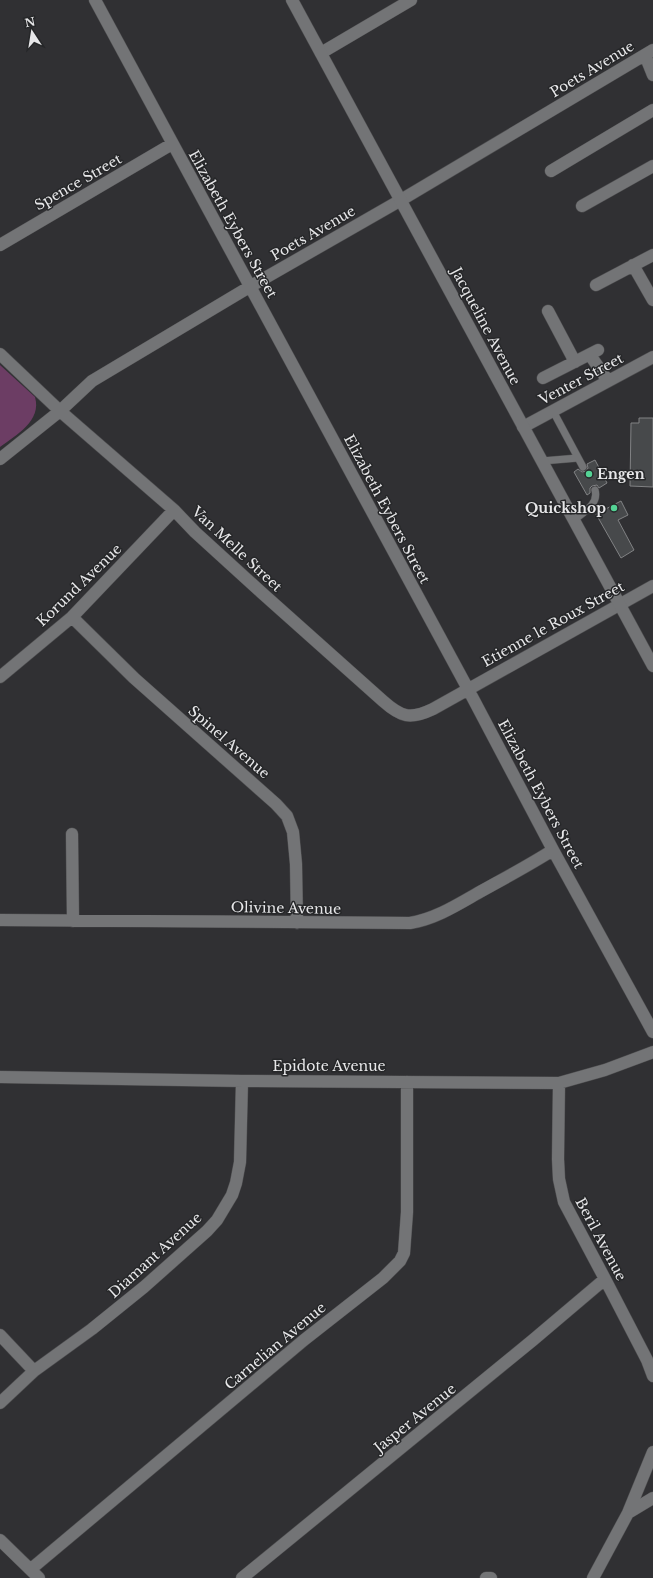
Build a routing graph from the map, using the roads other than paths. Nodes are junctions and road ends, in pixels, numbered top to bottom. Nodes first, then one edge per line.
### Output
1 (95, 0) edge
2 (292, 0) edge
3 (411, 0) edge
4 (649, 52) edge
5 (321, 53) junction
6 (653, 75) edge
7 (653, 110) edge
8 (172, 144) junction
9 (653, 166) edge
10 (551, 170) dead end
11 (401, 200) junction
12 (582, 206) dead end
13 (0, 245) edge
14 (653, 255) edge
15 (633, 265) junction
16 (596, 285) dead end
17 (251, 286) junction
18 (653, 300) edge
19 (548, 311) dead end
20 (0, 354) edge
21 (653, 357) edge
22 (575, 362) junction
23 (543, 378) dead end
24 (608, 381) junction
25 (60, 411) junction
26 (553, 411) junction
27 (523, 428) junction
28 (578, 458) junction
29 (0, 459) edge
30 (542, 461) junction
31 (583, 467) dead end
32 (595, 490) dead end
33 (174, 510) junction
34 (574, 520) junction
35 (653, 586) edge
36 (620, 604) junction
37 (72, 617) junction
38 (653, 666) edge
39 (0, 677) edge
40 (468, 689) junction
41 (72, 834) dead end
42 (553, 850) junction
43 (0, 920) edge
44 (73, 921) junction
45 (297, 923) junction
46 (653, 1032) edge
47 (653, 1052) edge
48 (0, 1077) edge
49 (242, 1081) junction
50 (407, 1082) junction
51 (559, 1083) junction
52 (605, 1279) junction
53 (0, 1335) edge
54 (34, 1371) junction
55 (653, 1376) edge
56 (0, 1403) edge
57 (653, 1452) edge
58 (653, 1498) edge
59 (628, 1513) junction
60 (0, 1540) edge
61 (35, 1574) edge
62 (242, 1578) edge
63 (486, 1578) edge
64 (490, 1578) edge
65 (593, 1578) edge

1 - 8 street, Elizabeth Eybers Street
2 - 5 street, Jacqueline Avenue
3 - 5 street
4 - 6 street
4 - 11 street, Poets Avenue
5 - 11 street, Jacqueline Avenue
7 - 10 street
8 - 13 street, Spence Street
8 - 17 street, Elizabeth Eybers Street
9 - 12 street
11 - 17 street, Poets Avenue
11 - 27 street, Jacqueline Avenue
14 - 15 street
15 - 16 street
15 - 18 street
17 - 25 street, Poets Avenue
17 - 40 street, Elizabeth Eybers Street
19 - 22 street
20 - 25 street, Van Melle Street
21 - 24 street, Venter Street
22 - 23 street
22 - 24 street
24 - 26 street, Venter Street
25 - 29 street, Poets Avenue
25 - 33 street, Van Melle Street
26 - 27 street, Venter Street
26 - 28 lane
27 - 30 street, Jacqueline Avenue
28 - 30 lane
28 - 31 lane
30 - 34 street, Jacqueline Avenue
32 - 34 lane
33 - 37 street, Korund Avenue
33 - 40 street, Van Melle Street
34 - 36 street, Jacqueline Avenue
35 - 36 street, Etienne le Roux Street
36 - 38 street, Jacqueline Avenue
36 - 40 street, Etienne le Roux Street
37 - 39 street, Korund Avenue
37 - 45 street, Spinel Avenue
40 - 42 street, Elizabeth Eybers Street
41 - 44 street
42 - 45 street, Olivine Avenue
42 - 46 street, Elizabeth Eybers Street
43 - 44 street, Olivine Avenue
44 - 45 street, Olivine Avenue
47 - 51 street, Epidote Avenue
48 - 49 street, Epidote Avenue
49 - 50 street, Epidote Avenue
49 - 54 street, Diamant Avenue
50 - 51 street, Epidote Avenue
50 - 61 street, Carnelian Avenue
51 - 52 street, Beril Avenue
52 - 55 street, Beril Avenue
52 - 62 street, Jasper Avenue
53 - 54 street
54 - 56 street, Diamant Avenue
57 - 59 street
58 - 59 street
59 - 65 street
60 - 61 street
63 - 64 street

